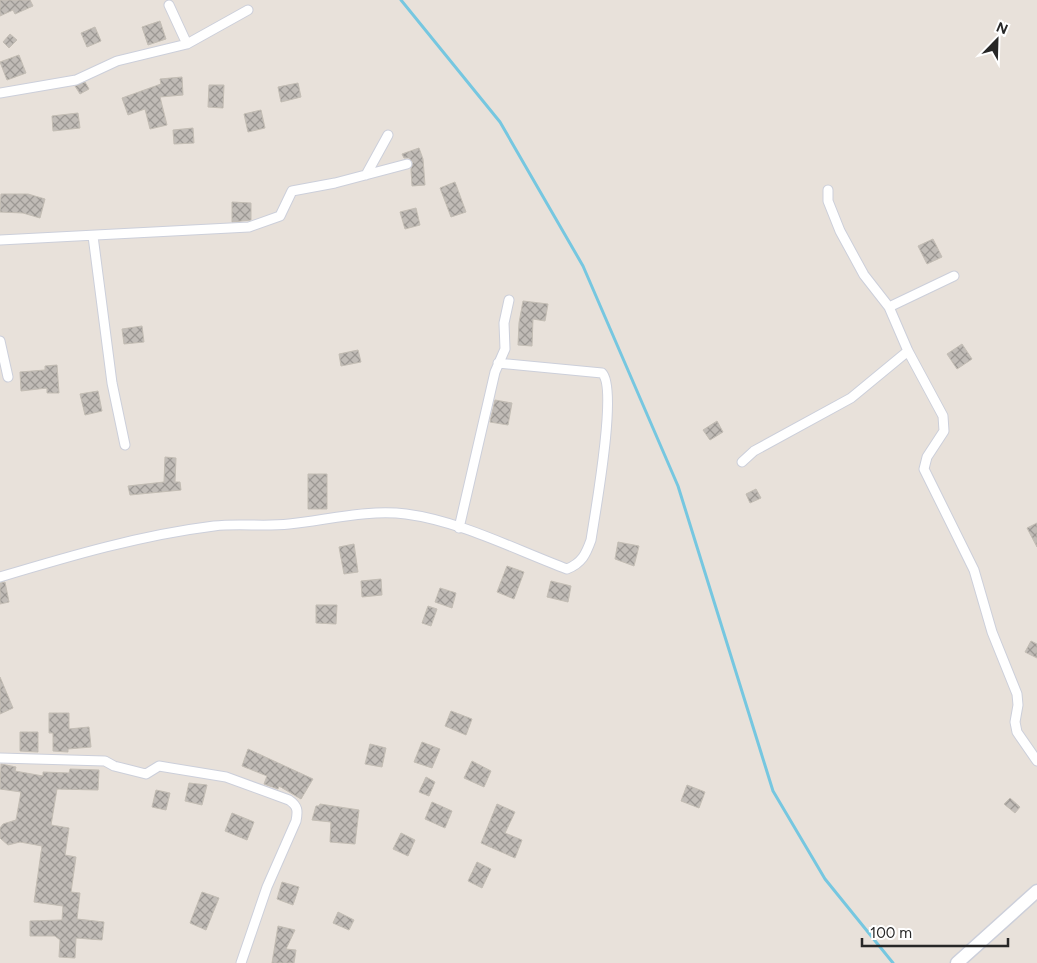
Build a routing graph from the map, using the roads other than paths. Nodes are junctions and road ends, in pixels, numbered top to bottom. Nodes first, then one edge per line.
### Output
1 (169, 5) dead end
2 (248, 10) dead end
3 (186, 44) junction
4 (0, 93) edge
5 (388, 135) dead end
6 (407, 164) dead end
7 (366, 175) junction
8 (828, 190) dead end
9 (93, 236) junction
10 (0, 240) edge
11 (954, 276) dead end
12 (509, 300) dead end
13 (889, 308) junction
14 (0, 341) edge
15 (908, 351) junction
16 (498, 363) junction
17 (8, 377) dead end
18 (125, 445) dead end
19 (742, 462) dead end
20 (458, 528) junction
21 (0, 577) edge
22 (0, 758) edge
23 (1037, 761) edge
24 (1037, 891) edge
25 (241, 963) edge
26 (957, 963) edge

1 - 3 street
2 - 3 street
3 - 4 street
5 - 7 street
6 - 7 street
7 - 9 street
8 - 13 street
9 - 10 street
9 - 18 street
11 - 13 street
12 - 16 street
13 - 15 street
14 - 17 street
15 - 19 street
15 - 23 street
16 - 20 street
16 - 20 street
20 - 21 street
22 - 25 street
24 - 26 main road

